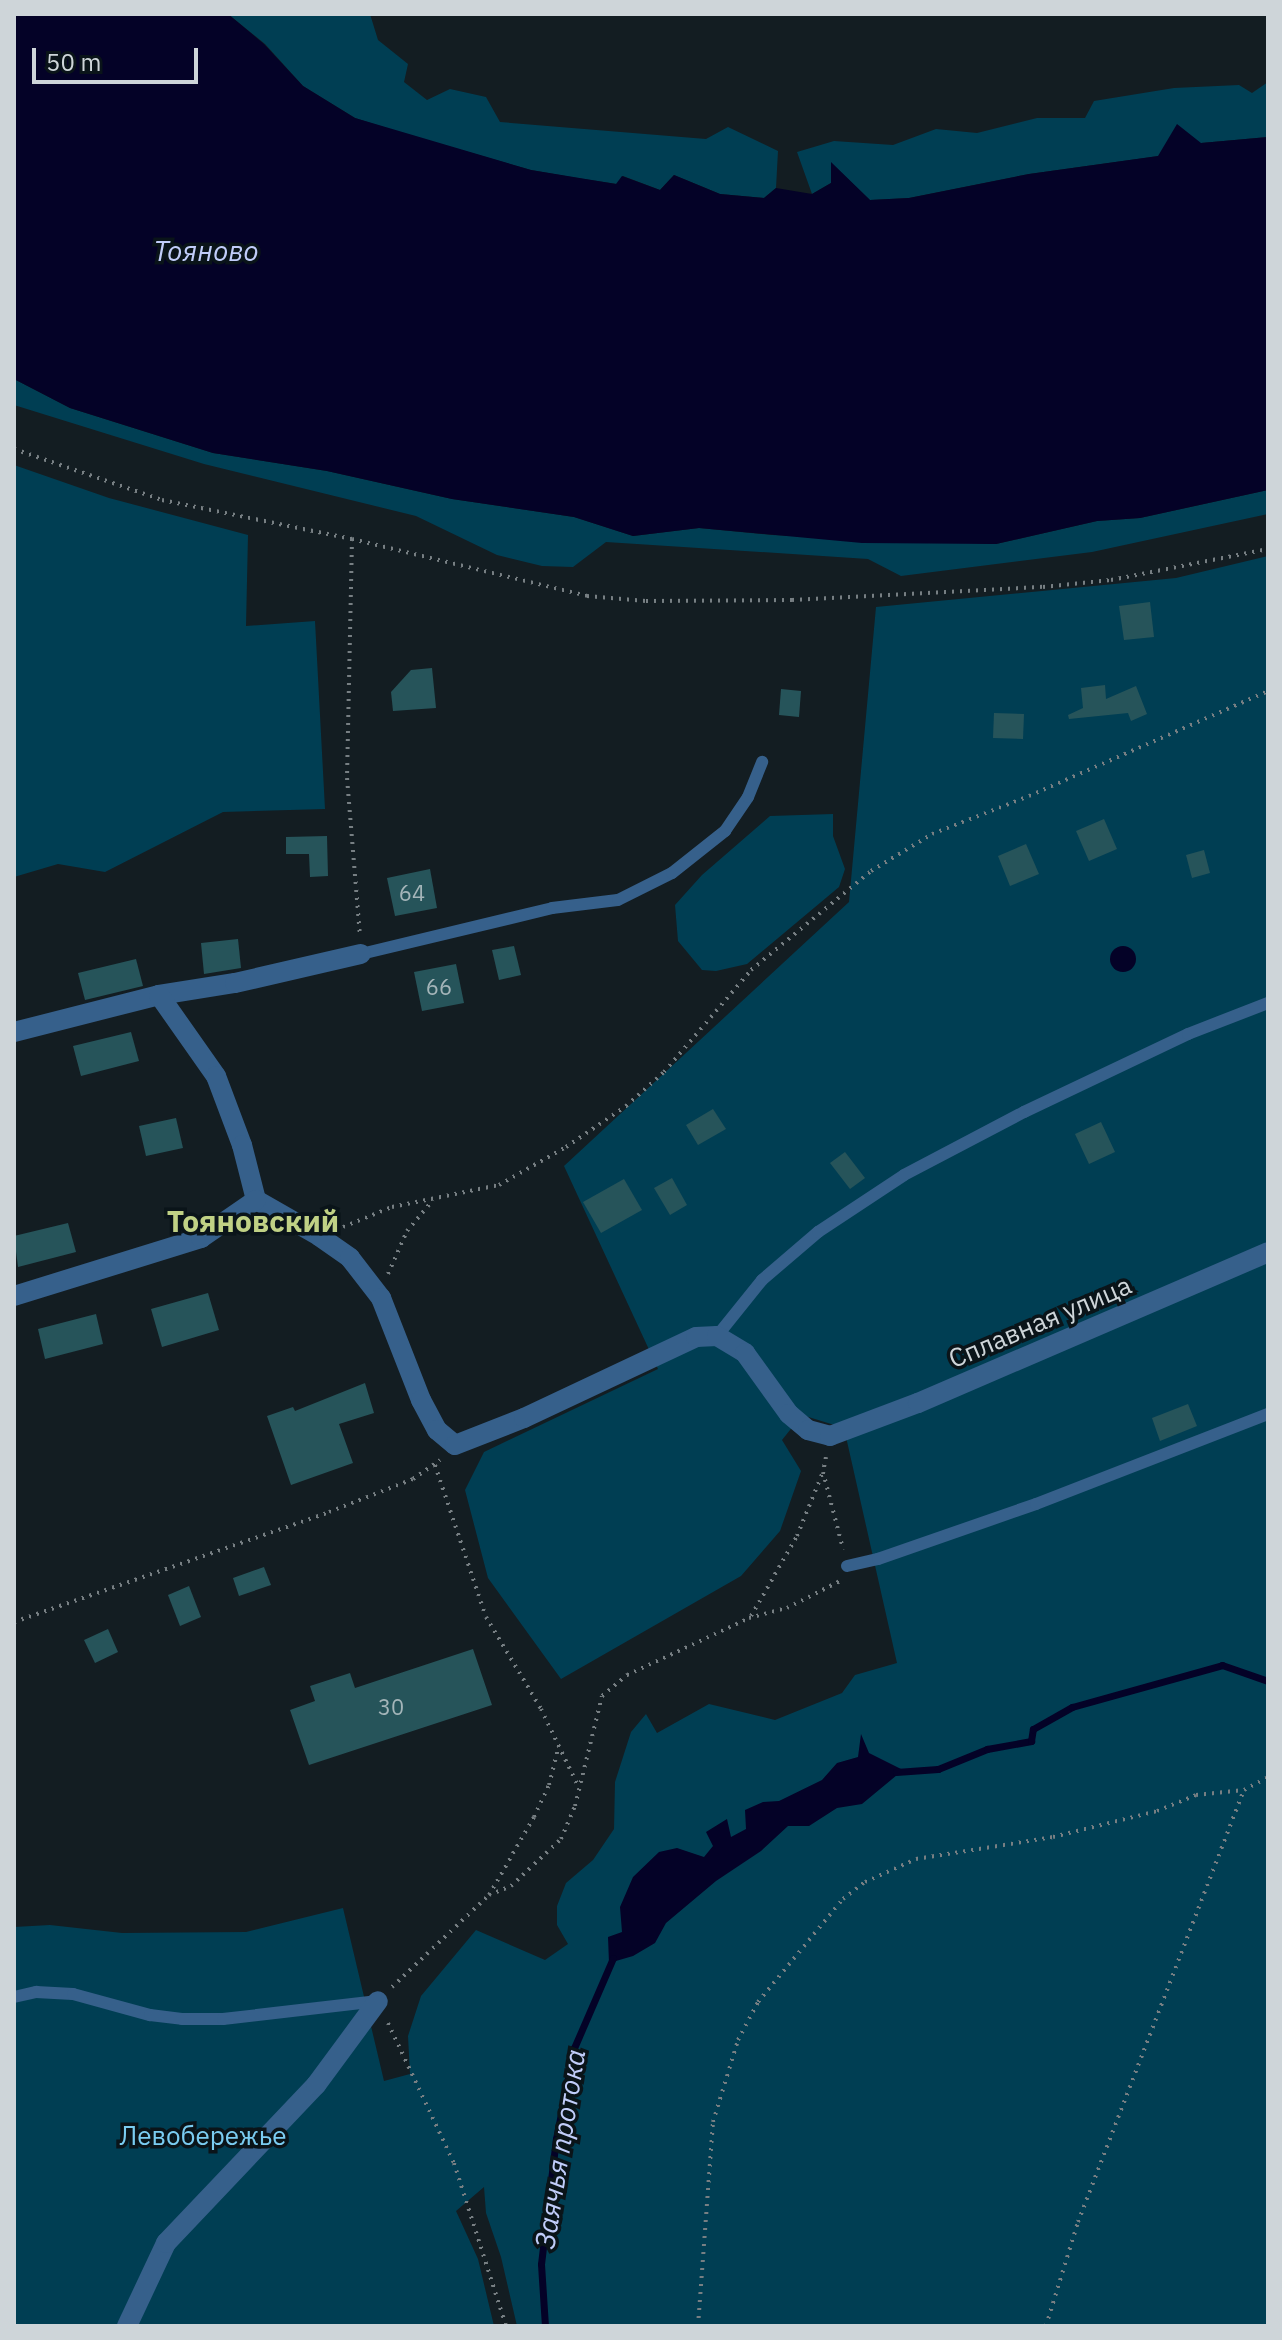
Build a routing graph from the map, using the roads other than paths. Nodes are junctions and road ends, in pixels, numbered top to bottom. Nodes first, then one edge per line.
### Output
1 (762, 762) dead end
2 (361, 954) joint
3 (159, 995) junction
4 (1268, 1003) edge
5 (14, 1032) edge
6 (256, 1200) junction
7 (1268, 1252) edge
8 (14, 1296) edge
9 (717, 1336) junction
10 (1268, 1414) edge
11 (847, 1566) road end
12 (14, 1997) edge
13 (378, 2001) joint
14 (127, 2326) edge

1 - 2 lane
2 - 3 street
3 - 5 street
3 - 6 street
4 - 9 lane
6 - 8 street
6 - 9 street
7 - 9 street, Сплавная улица
10 - 11 lane
12 - 13 lane
13 - 14 street

